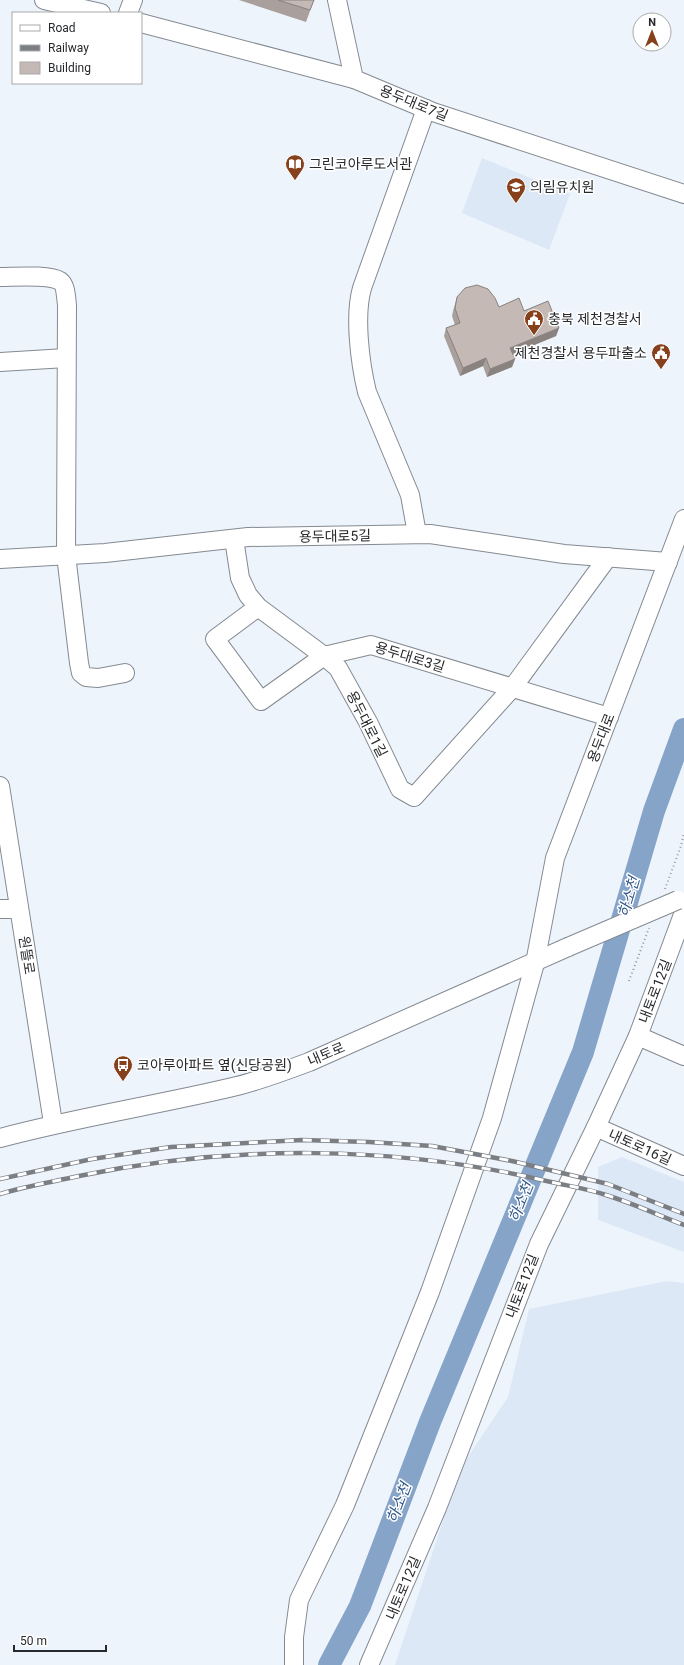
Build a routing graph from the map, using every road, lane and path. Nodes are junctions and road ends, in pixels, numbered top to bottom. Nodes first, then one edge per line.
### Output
1 (44, 0) edge
2 (133, 0) edge
3 (337, 0) edge
4 (97, 12) edge
5 (128, 12) edge
6 (142, 23) edge
7 (354, 79) junction
8 (426, 109) junction
9 (684, 194) edge
10 (0, 277) edge
11 (66, 358) junction
12 (0, 362) edge
13 (684, 519) edge
14 (417, 534) junction
15 (234, 539) junction
16 (66, 555) junction
17 (608, 557) junction
18 (0, 559) edge
19 (668, 562) junction
20 (258, 607) junction
21 (324, 656) junction
22 (125, 673) dead end
23 (513, 687) junction
24 (609, 717) junction
25 (0, 786) edge
26 (682, 903) edge
27 (0, 909) edge
28 (19, 909) junction
29 (535, 963) junction
30 (638, 1036) junction
31 (684, 1056) edge
32 (53, 1124) junction
33 (596, 1127) junction
34 (0, 1138) edge
35 (684, 1166) edge
36 (294, 1665) edge
37 (369, 1665) edge

1 - 4 street
2 - 5 street
3 - 7 street
6 - 7 street, 용두대로7길
7 - 8 street, 용두대로7길
8 - 9 street, 용두대로7길
8 - 14 street
10 - 11 street
11 - 12 street
11 - 16 street
13 - 19 street, 용두대로
14 - 15 street, 용두대로5길
14 - 17 street, 용두대로5길
15 - 16 street, 용두대로5길
15 - 20 street, 용두대로1길
16 - 18 street, 용두대로5길
16 - 22 street
17 - 19 street, 용두대로5길
17 - 23 street
19 - 24 street, 용두대로
20 - 21 street, 용두대로1길
20 - 21 street, 용두대로3길
21 - 23 street, 용두대로3길
21 - 23 street, 용두대로1길
23 - 24 street, 용두대로3길
24 - 29 street, 용두대로
25 - 28 street, 원뜰로
26 - 29 street, 내토로, bridge
26 - 30 street, 내토로12길
27 - 28 street
28 - 32 street, 원뜰로
29 - 32 street, 내토로
29 - 36 street, 용두대로
30 - 31 street
30 - 33 street, 내토로12길
32 - 34 street, 내토로
33 - 35 street, 내토로16길
33 - 37 street, 내토로12길

